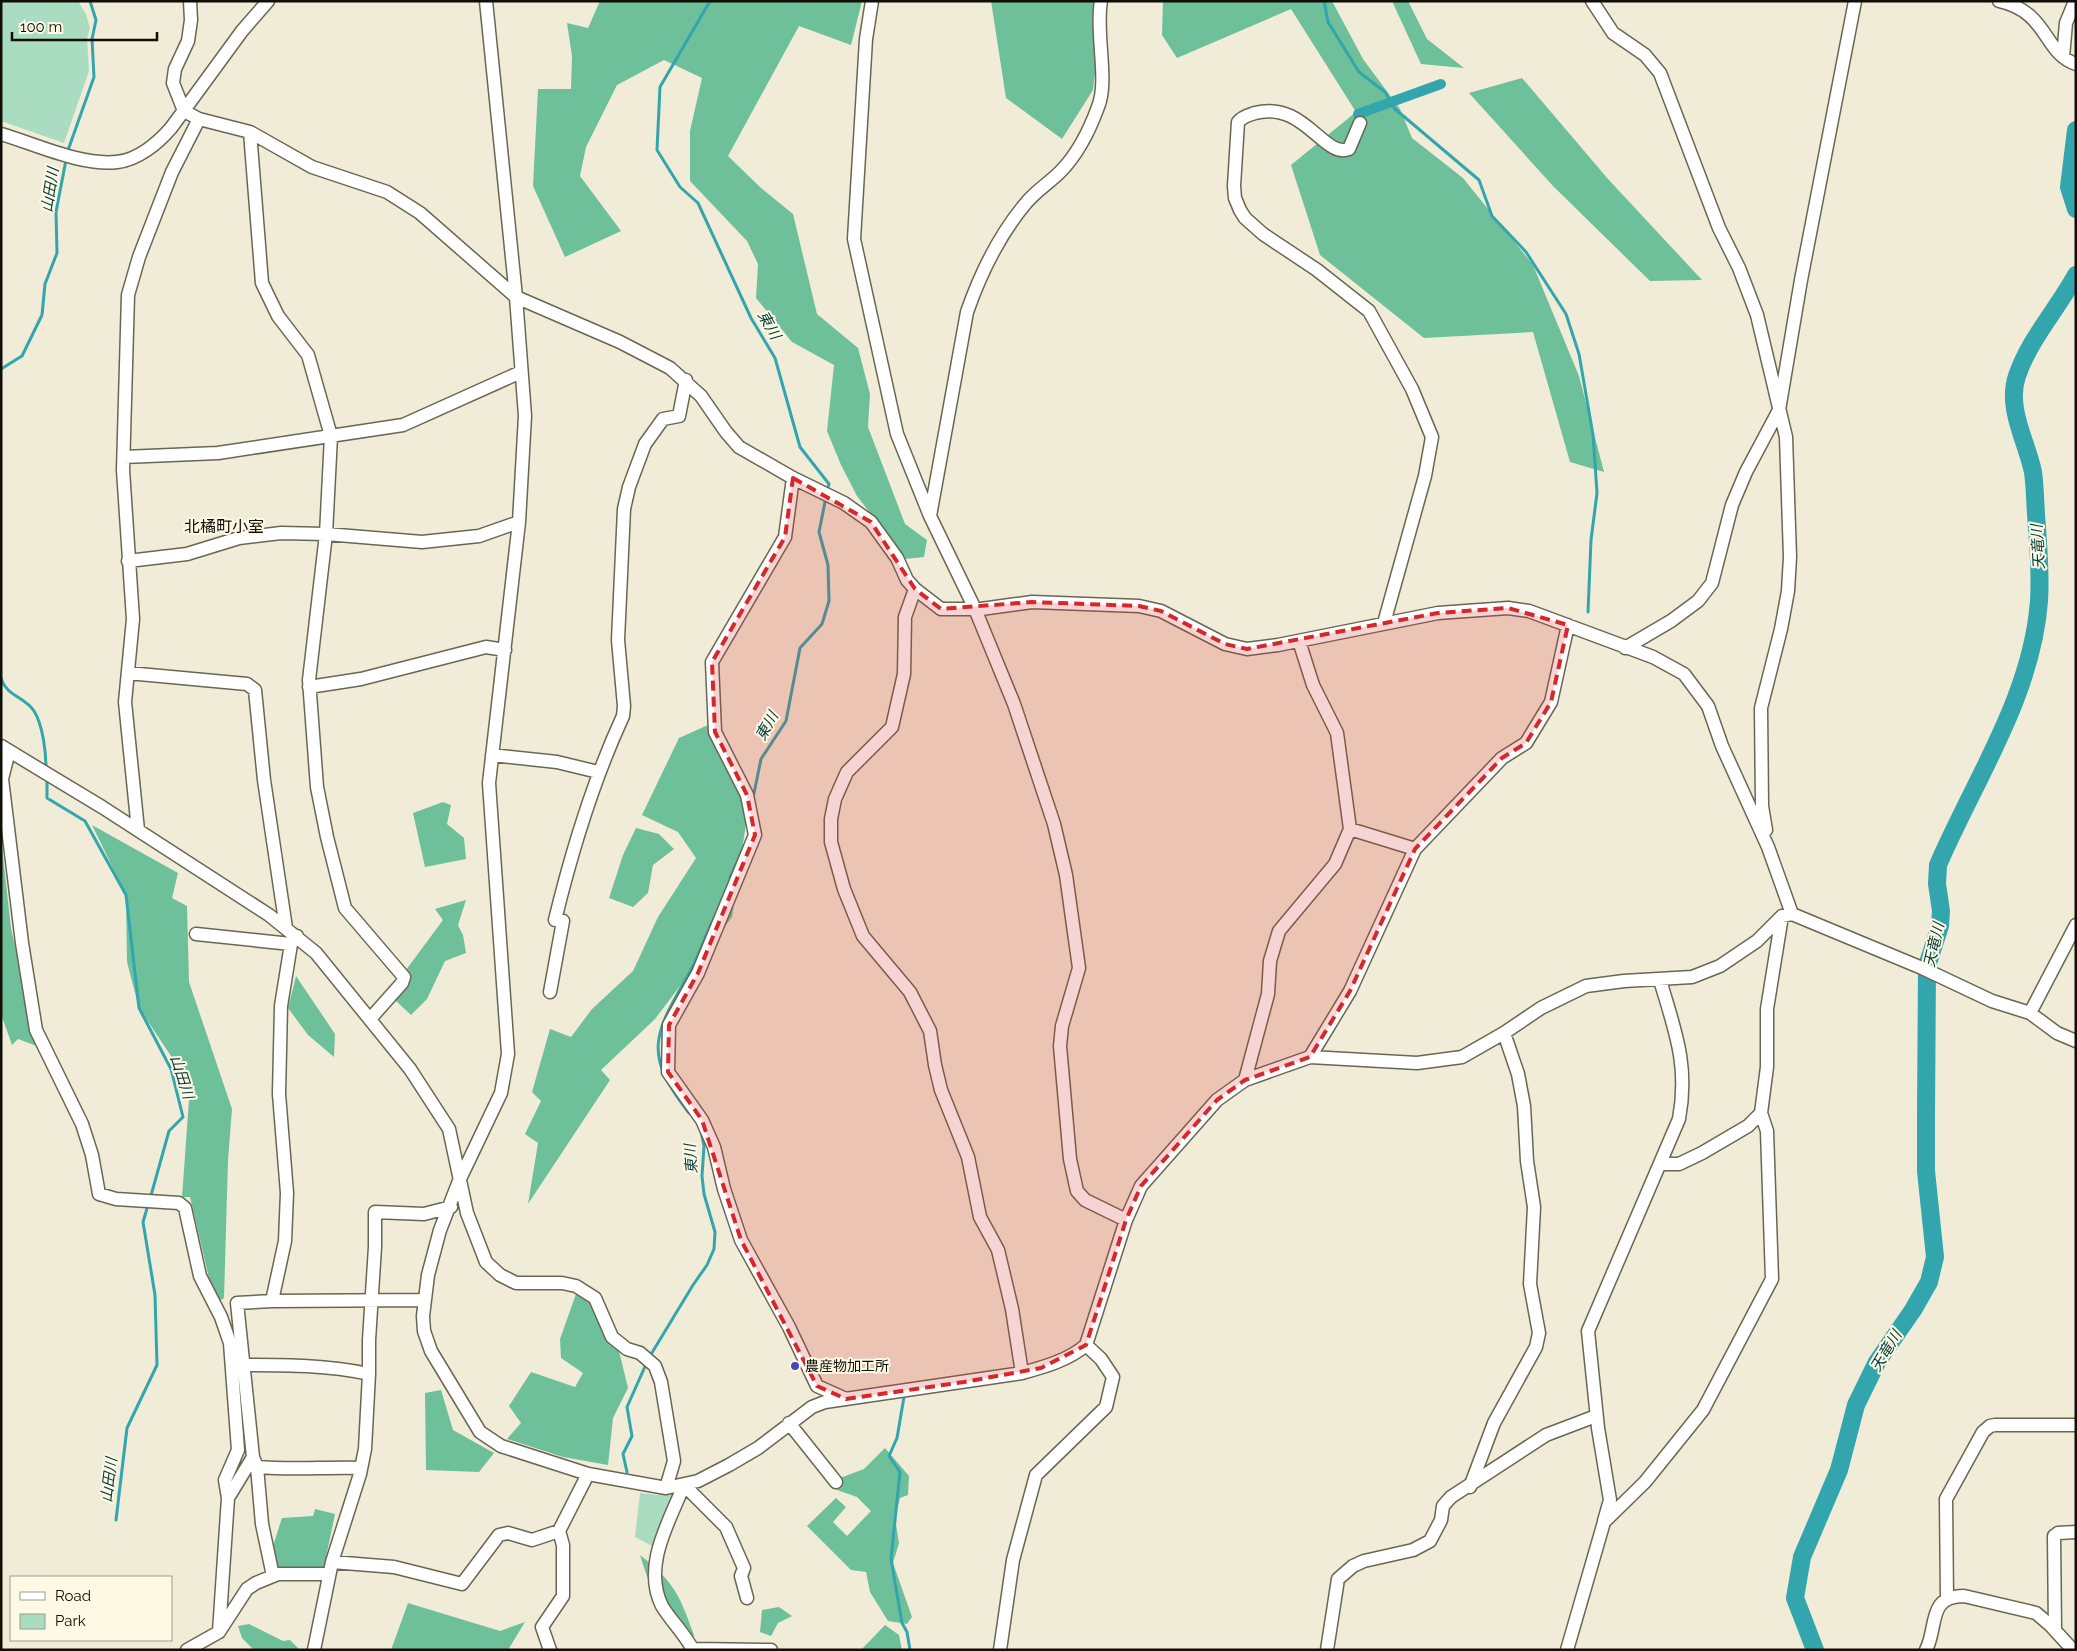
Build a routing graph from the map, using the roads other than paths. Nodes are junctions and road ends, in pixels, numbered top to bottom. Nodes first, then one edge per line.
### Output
1 (190, 1) edge
2 (268, 1) edge
3 (486, 1) edge
4 (872, 1) edge
5 (1101, 1) edge
6 (1592, 1) edge
7 (1856, 1) edge
8 (1999, 1) edge
9 (2075, 1) edge
10 (2063, 57) junction
11 (2075, 64) edge
12 (184, 111) junction
13 (199, 119) junction
14 (1360, 123) dead end
15 (250, 132) junction
16 (1, 134) edge
17 (516, 297) junction
18 (521, 372) junction
19 (686, 380) junction
20 (1779, 410) junction
21 (331, 436) junction
22 (124, 457) junction
23 (793, 478) junction
24 (930, 516) junction
25 (519, 522) junction
26 (326, 534) junction
27 (128, 562) junction
28 (915, 589) junction
29 (975, 609) junction
30 (1384, 623) junction
31 (1568, 625) junction
32 (1298, 641) junction
33 (1625, 648) junction
34 (505, 650) junction
35 (128, 673) junction
36 (309, 686) junction
37 (5, 748) edge
38 (492, 754) junction
39 (598, 772) junction
40 (138, 830) junction
41 (1350, 830) junction
42 (1768, 848) junction
43 (1414, 849) junction
44 (1787, 915) junction
45 (2076, 926) edge
46 (196, 934) dead end
47 (291, 936) junction
48 (1660, 980) junction
49 (550, 992) dead end
50 (2030, 1013) junction
51 (370, 1019) junction
52 (1504, 1033) junction
53 (2076, 1041) edge
54 (1310, 1057) junction
55 (1245, 1080) junction
56 (1761, 1113) junction
57 (1660, 1164) junction
58 (459, 1181) junction
59 (450, 1207) junction
60 (1126, 1220) junction
61 (372, 1298) junction
62 (425, 1300) junction
63 (272, 1301) junction
64 (1086, 1345) junction
65 (244, 1365) junction
66 (1022, 1373) junction
67 (369, 1374) junction
68 (846, 1399) junction
69 (1596, 1416) junction
70 (789, 1423) junction
71 (2076, 1425) edge
72 (255, 1462) junction
73 (361, 1468) junction
74 (588, 1474) junction
75 (836, 1482) dead end
76 (684, 1485) junction
77 (1470, 1487) junction
78 (666, 1488) junction
79 (228, 1498) junction
80 (1604, 1522) junction
81 (559, 1530) junction
82 (2076, 1532) edge
83 (330, 1568) junction
84 (272, 1576) junction
85 (747, 1598) dead end
86 (1947, 1599) junction
87 (2055, 1630) junction
88 (219, 1632) junction
89 (693, 1649) edge
90 (1928, 1649) edge
91 (187, 1650) edge
92 (314, 1650) edge
93 (550, 1650) edge
94 (771, 1650) edge
95 (1000, 1650) edge
96 (1327, 1650) edge
97 (1567, 1650) edge
98 (2073, 1650) edge

1 - 12 street
2 - 12 street
3 - 17 street
4 - 24 street
5 - 24 street
6 - 20 street
7 - 20 street
8 - 10 street
9 - 10 street
10 - 11 street
12 - 13 street
12 - 16 street
13 - 15 street
13 - 22 street
14 - 30 street
15 - 17 street
15 - 21 street
17 - 18 street
17 - 19 street
18 - 21 street
18 - 25 street
19 - 23 street
19 - 39 street
20 - 33 street
20 - 42 street
21 - 22 street
21 - 26 street
22 - 27 street
23 - 28 street
23 - 68 street
24 - 29 street
25 - 26 street
25 - 34 street
26 - 27 street
26 - 36 street
27 - 35 street
28 - 29 street
28 - 66 street
29 - 32 street
29 - 60 street
30 - 31 street
30 - 32 street
31 - 33 street
31 - 43 street
32 - 41 street
33 - 42 street
34 - 36 street
34 - 38 street
35 - 40 street
35 - 47 street
36 - 51 street
37 - 40 street
37 - 79 street
38 - 39 street
38 - 58 street
39 - 49 street
40 - 47 street
41 - 43 street
41 - 55 street
42 - 44 street
43 - 54 street
44 - 48 street
44 - 50 street
44 - 56 street
45 - 50 street
46 - 47 street
47 - 51 street
47 - 63 street
48 - 52 street
48 - 57 street
50 - 53 street
51 - 58 street
52 - 54 street
52 - 77 street
54 - 55 street
55 - 60 street
56 - 57 street
56 - 80 street
57 - 69 street
58 - 59 street
58 - 78 street
59 - 61 street
59 - 62 street
60 - 64 street
61 - 62 street
61 - 63 street
61 - 67 street
62 - 74 street
63 - 65 street
64 - 66 street
64 - 95 street
65 - 67 street
65 - 72 street
66 - 68 street
67 - 73 street
68 - 70 street
69 - 77 street
69 - 80 street
70 - 75 street
70 - 76 street
71 - 86 street
72 - 73 street
72 - 79 street
72 - 84 street
73 - 83 street
74 - 78 street
74 - 81 street
76 - 78 street
76 - 85 street
76 - 89 street
77 - 96 street
79 - 88 street
80 - 97 street
81 - 83 street
81 - 93 street
82 - 87 street
83 - 84 street
83 - 92 street
84 - 88 street
86 - 87 street
86 - 90 street
87 - 98 street
88 - 91 street
89 - 94 street

